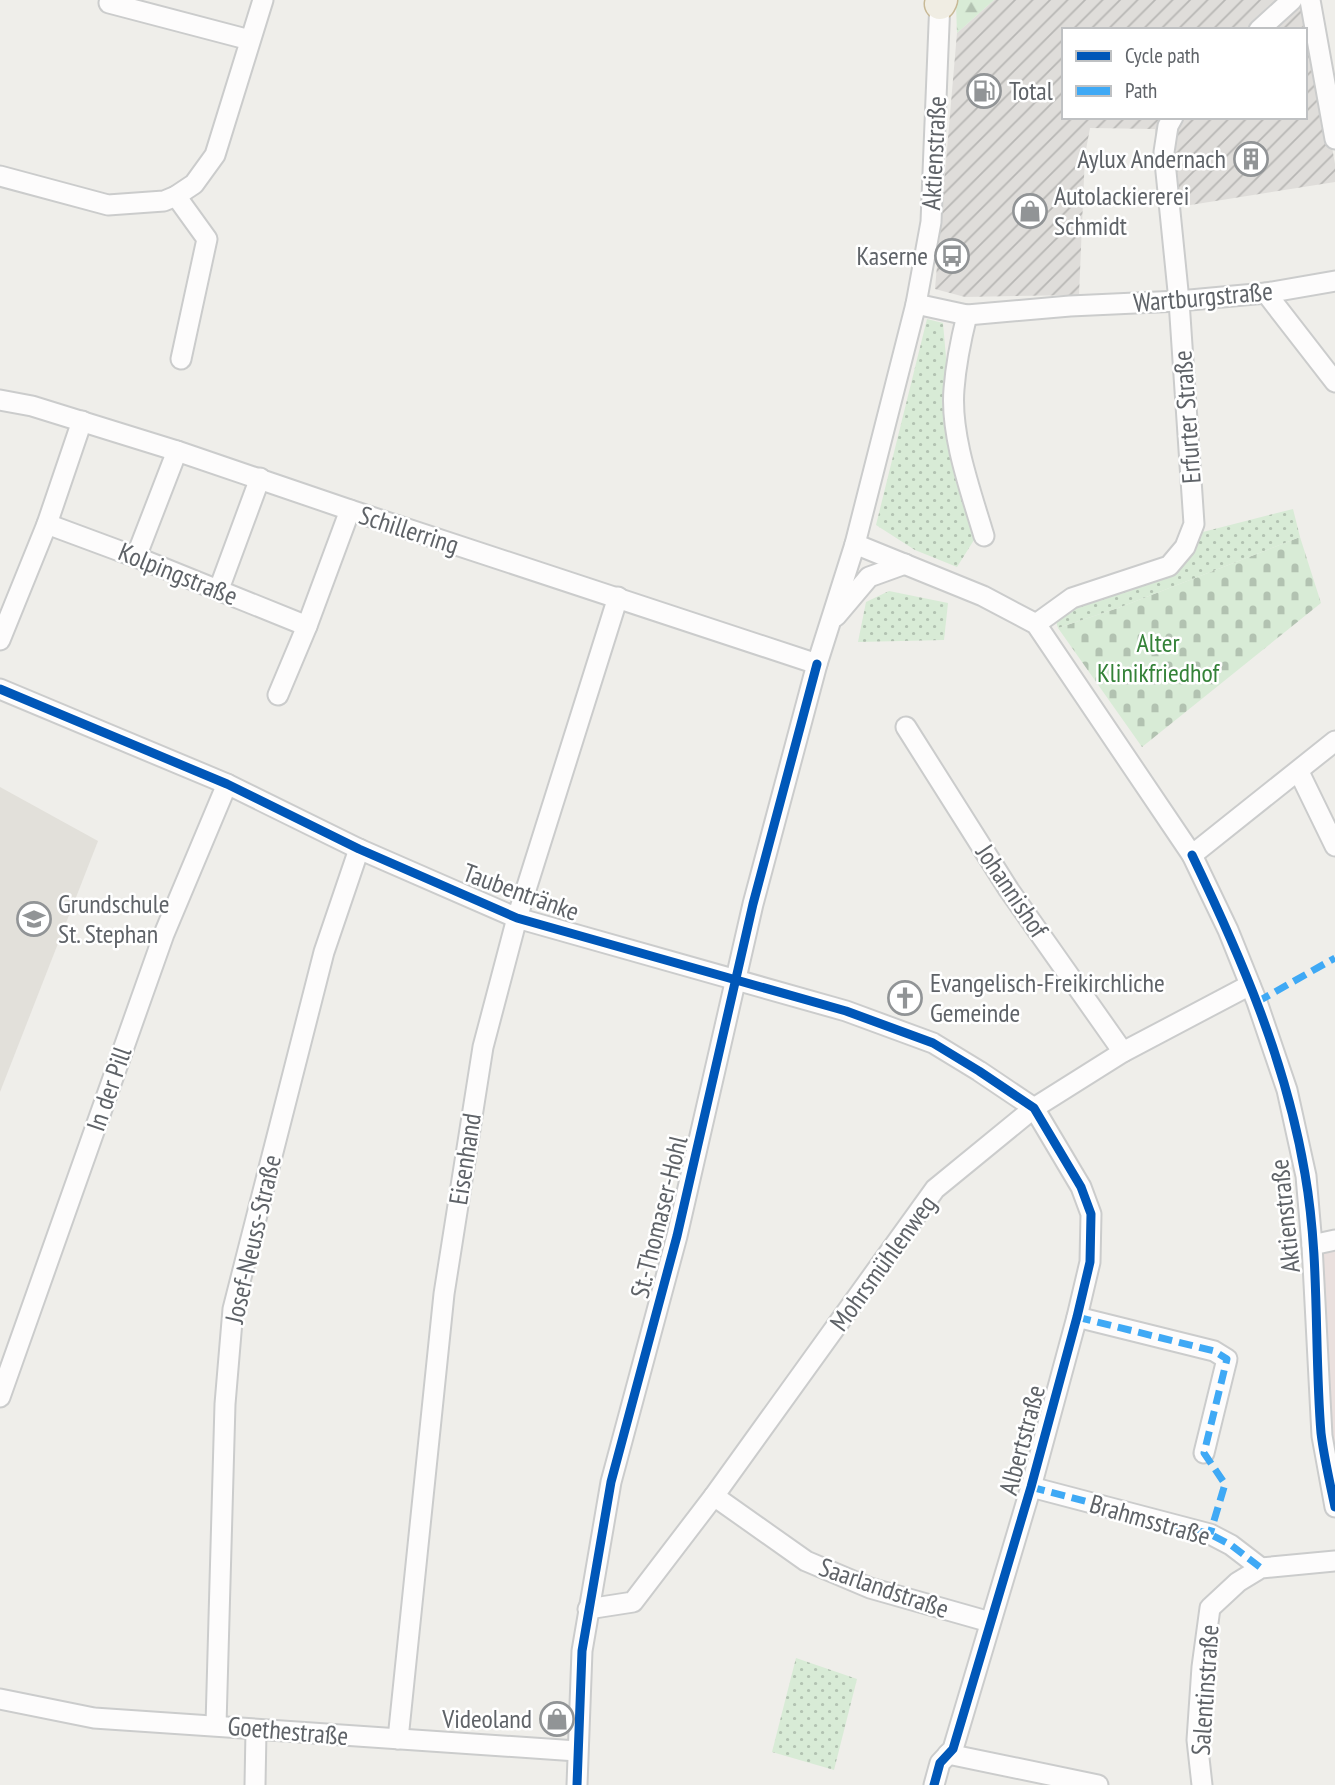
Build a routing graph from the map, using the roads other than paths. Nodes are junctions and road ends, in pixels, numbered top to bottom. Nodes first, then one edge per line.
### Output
1 (263, 0) edge
2 (1292, 0) edge
3 (1310, 0) edge
4 (940, 1) edge
5 (109, 3) dead end
6 (1261, 28) edge
7 (250, 40) junction
8 (1172, 119) edge
9 (1335, 139) edge
10 (0, 176) edge
11 (176, 196) junction
12 (1335, 281) edge
13 (1266, 293) junction
14 (1179, 301) junction
15 (916, 304) junction
16 (967, 315) junction
17 (181, 359) dead end
18 (1335, 382) edge
19 (0, 400) edge
20 (82, 421) junction
21 (177, 451) junction
22 (260, 478) junction
23 (350, 510) junction
24 (47, 524) junction
25 (984, 536) dead end
26 (855, 544) junction
27 (136, 556) junction
28 (905, 564) junction
29 (219, 589) junction
30 (618, 597) junction
31 (831, 622) junction
32 (1036, 624) junction
33 (307, 626) junction
34 (0, 640) edge
35 (817, 664) junction
36 (0, 689) edge
37 (278, 695) dead end
38 (906, 727) dead end
39 (1335, 741) edge
40 (1299, 772) junction
41 (227, 784) junction
42 (1335, 846) edge
43 (359, 849) junction
44 (1192, 855) junction
45 (517, 918) junction
46 (737, 981) junction
47 (1250, 985) junction
48 (1123, 1052) junction
49 (1034, 1108) junction
50 (1335, 1240) edge
51 (1312, 1245) junction
52 (1077, 1317) junction
53 (0, 1397) edge
54 (1205, 1453) dead end
55 (1031, 1487) junction
56 (714, 1496) junction
57 (1335, 1507) edge
58 (1335, 1561) edge
59 (1261, 1568) junction
60 (588, 1609) junction
61 (990, 1622) junction
62 (0, 1699) edge
63 (216, 1725) junction
64 (256, 1731) junction
65 (398, 1739) junction
66 (577, 1751) junction
67 (948, 1754) junction
68 (255, 1785) edge
69 (577, 1785) edge
70 (934, 1785) edge
71 (1098, 1785) edge
72 (1202, 1785) edge

1 - 7 street
2 - 6 street
3 - 9 street
4 - 15 street, Aktienstraße
5 - 7 street
7 - 11 street
8 - 14 street, Erfurter Straße
10 - 11 street
11 - 17 street
12 - 13 street, Wartburgstraße
13 - 14 street, Wartburgstraße
13 - 18 street
14 - 16 street, Wartburgstraße
14 - 32 street, Erfurter Straße
15 - 16 street
15 - 26 street, Aktienstraße
16 - 25 street
19 - 20 street, Schillerring
20 - 21 street, Schillerring
20 - 24 street
21 - 22 street, Schillerring
21 - 27 street
22 - 23 street, Schillerring
22 - 29 street
23 - 30 street, Schillerring
23 - 33 street
24 - 27 street, Kolpingstraße
24 - 34 street
26 - 28 street, Aktienstraße
26 - 31 street, St.-Thomaser-Hohl
27 - 29 street, Kolpingstraße
28 - 31 street
28 - 32 street, Aktienstraße
29 - 33 street, Kolpingstraße
30 - 35 street, Schillerring
30 - 45 street, Eisenhand
31 - 35 street, St.-Thomaser-Hohl
32 - 44 street, Aktienstraße
33 - 37 street
35 - 46 street, St.-Thomaser-Hohl
36 - 41 street, Taubentränke
38 - 48 street, Johannishof
39 - 40 street
40 - 42 street
40 - 44 street
41 - 43 street, Taubentränke
41 - 53 street, In der Pill
43 - 45 street, Taubentränke
43 - 63 street, Josef-Neuss-Straße
44 - 47 street, Aktienstraße
45 - 46 street, Taubentränke
45 - 65 street, Eisenhand
46 - 49 street, Taubentränke
46 - 60 street, St.-Thomaser-Hohl
47 - 48 street, Mohrsmühlenweg
47 - 51 street, Aktienstraße
48 - 49 street, Mohrsmühlenweg
49 - 52 street, Albertstraße
49 - 56 street, Mohrsmühlenweg
50 - 51 street
51 - 57 street, Aktienstraße
52 - 54 street
52 - 55 street, Albertstraße
55 - 59 street, Brahmsstraße
55 - 61 street, Albertstraße
56 - 60 street, Mohrsmühlenweg
56 - 61 street, Saarlandstraße
58 - 59 street, Salentinstraße
59 - 72 street, Salentinstraße
60 - 66 street, St.-Thomaser-Hohl
61 - 67 street, Albertstraße
62 - 63 street, Goethestraße
63 - 64 street, Goethestraße
64 - 65 street, Goethestraße
64 - 68 street
65 - 66 street, Goethestraße
66 - 69 street, St.-Thomaser-Hohl
67 - 70 street, Albertstraße
67 - 71 street

